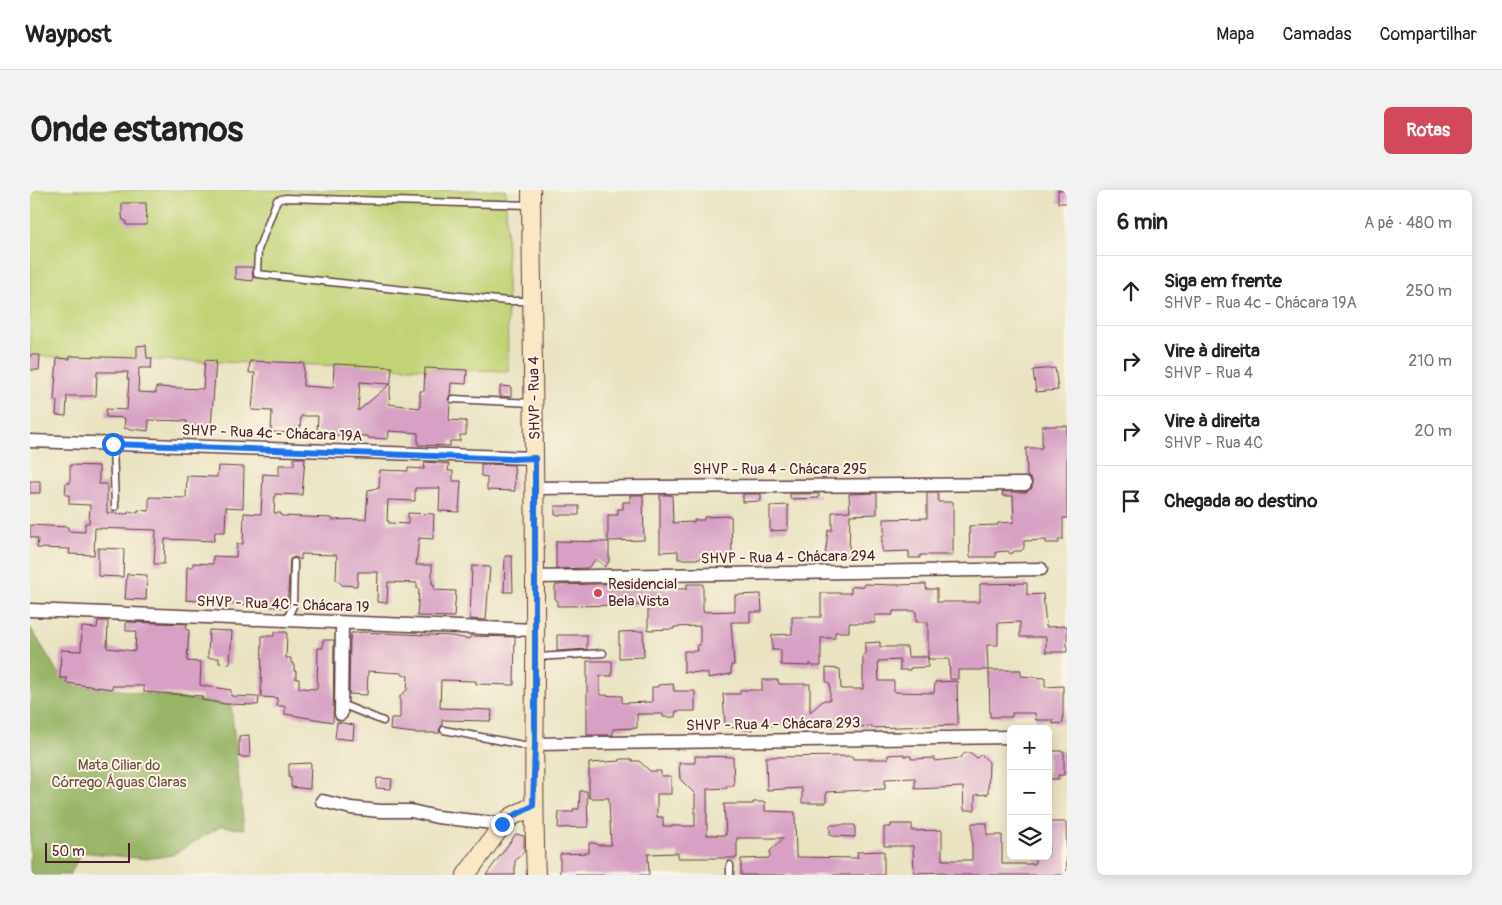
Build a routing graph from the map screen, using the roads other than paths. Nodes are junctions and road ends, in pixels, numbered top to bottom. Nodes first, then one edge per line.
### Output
1 (531, 198) edge
2 (532, 301) junction
3 (454, 400) dead end
4 (534, 403) junction
5 (30, 441) edge
6 (113, 444) junction
7 (535, 458) junction
8 (1025, 484) dead end
9 (535, 488) junction
10 (115, 507) dead end
11 (294, 562) dead end
12 (1040, 569) dead end
13 (535, 577) junction
14 (30, 610) edge
15 (286, 621) junction
16 (342, 623) junction
17 (536, 630) junction
18 (603, 653) dead end
19 (535, 657) junction
20 (341, 709) joint
21 (383, 721) dead end
22 (444, 730) dead end
23 (1007, 737) edge
24 (535, 745) junction
25 (322, 801) dead end
26 (533, 806) junction
27 (502, 824) junction
28 (730, 865) dead end
29 (466, 875) edge
30 (536, 875) edge
31 (730, 875) edge

1 - 2 street, SHVP - Rua 4
1 - 2 lane
2 - 4 street, SHVP - Rua 4
3 - 4 lane
4 - 7 street, SHVP - Rua 4
5 - 6 street, SHVP - Rua 4c - Chácara 19A
6 - 7 street, SHVP - Rua 4c - Chácara 19A
6 - 10 lane
7 - 9 street, SHVP - Rua 4
8 - 9 street, SHVP - Rua 4 - Chácara 295
9 - 13 street, SHVP - Rua 4
11 - 15 lane
12 - 13 street, SHVP - Rua 4 - Chácara 294
13 - 17 street, SHVP - Rua 4
14 - 15 street, SHVP - Rua 4C - Chácara 19
15 - 16 street, SHVP - Rua 4C - Chácara 19
16 - 17 street, SHVP - Rua 4C - Chácara 19
16 - 20 street
17 - 19 street, SHVP - Rua 4
18 - 19 lane
19 - 24 street, SHVP - Rua 4
20 - 21 lane
22 - 24 lane
23 - 24 street, SHVP - Rua 4 - Chácara 293
24 - 26 street, SHVP - Rua 4
25 - 27 street
26 - 27 street
26 - 30 street, SHVP - Rua 4
27 - 29 street
28 - 31 lane

